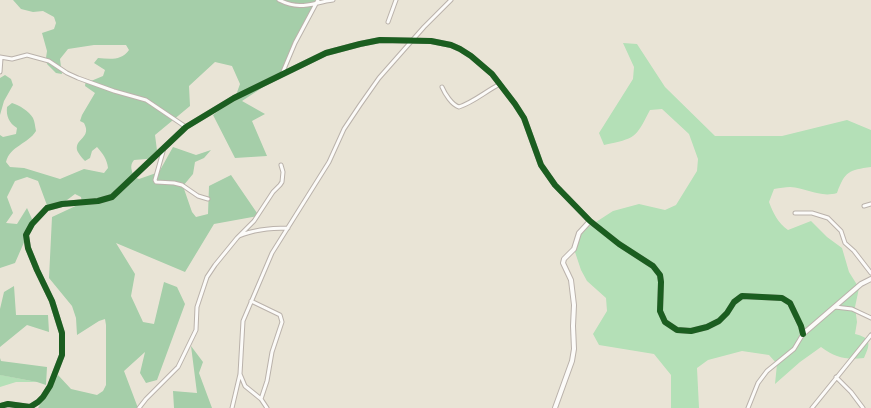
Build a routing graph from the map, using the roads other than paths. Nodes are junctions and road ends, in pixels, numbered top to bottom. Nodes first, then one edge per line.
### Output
1 (279, 0) edge
2 (318, 0) edge
3 (333, 0) edge
4 (396, 0) edge
5 (451, 0) edge
6 (315, 5) junction
7 (388, 22) dead end
8 (412, 40) junction
9 (1, 57) edge
10 (0, 72) edge
11 (282, 75) junction
12 (500, 84) junction
13 (442, 87) dead end
14 (186, 127) junction
15 (164, 148) junction
16 (280, 165) dead end
17 (208, 199) dead end
18 (871, 204) edge
19 (864, 206) dead end
20 (795, 213) dead end
21 (590, 221) junction
22 (288, 228) junction
23 (237, 238) junction
24 (871, 273) edge
25 (871, 279) edge
26 (251, 301) junction
27 (834, 306) junction
28 (871, 318) edge
29 (803, 334) junction
30 (871, 335) edge
31 (240, 374) junction
32 (836, 377) junction
33 (261, 399) junction
34 (0, 406) edge
35 (30, 407) edge
36 (139, 408) edge
37 (232, 408) edge
38 (267, 408) edge
39 (555, 408) edge
40 (748, 408) edge
41 (812, 408) edge
42 (863, 408) edge

1 - 6 street
2 - 6 street
3 - 6 street
4 - 7 street
5 - 8 street
6 - 11 street
8 - 11 street
8 - 12 street
8 - 22 street
9 - 10 street
9 - 14 street
11 - 14 street
12 - 13 street
12 - 21 street
14 - 15 street
15 - 17 street
15 - 35 street
16 - 23 street
18 - 19 street
20 - 24 street
21 - 29 street
21 - 39 street
22 - 23 street
22 - 26 street
23 - 36 street
25 - 27 street
26 - 31 street
26 - 33 street
27 - 28 street
27 - 29 street
29 - 40 street
30 - 32 street
31 - 33 street
31 - 37 street
32 - 41 street
32 - 42 street
33 - 38 street
34 - 35 street

